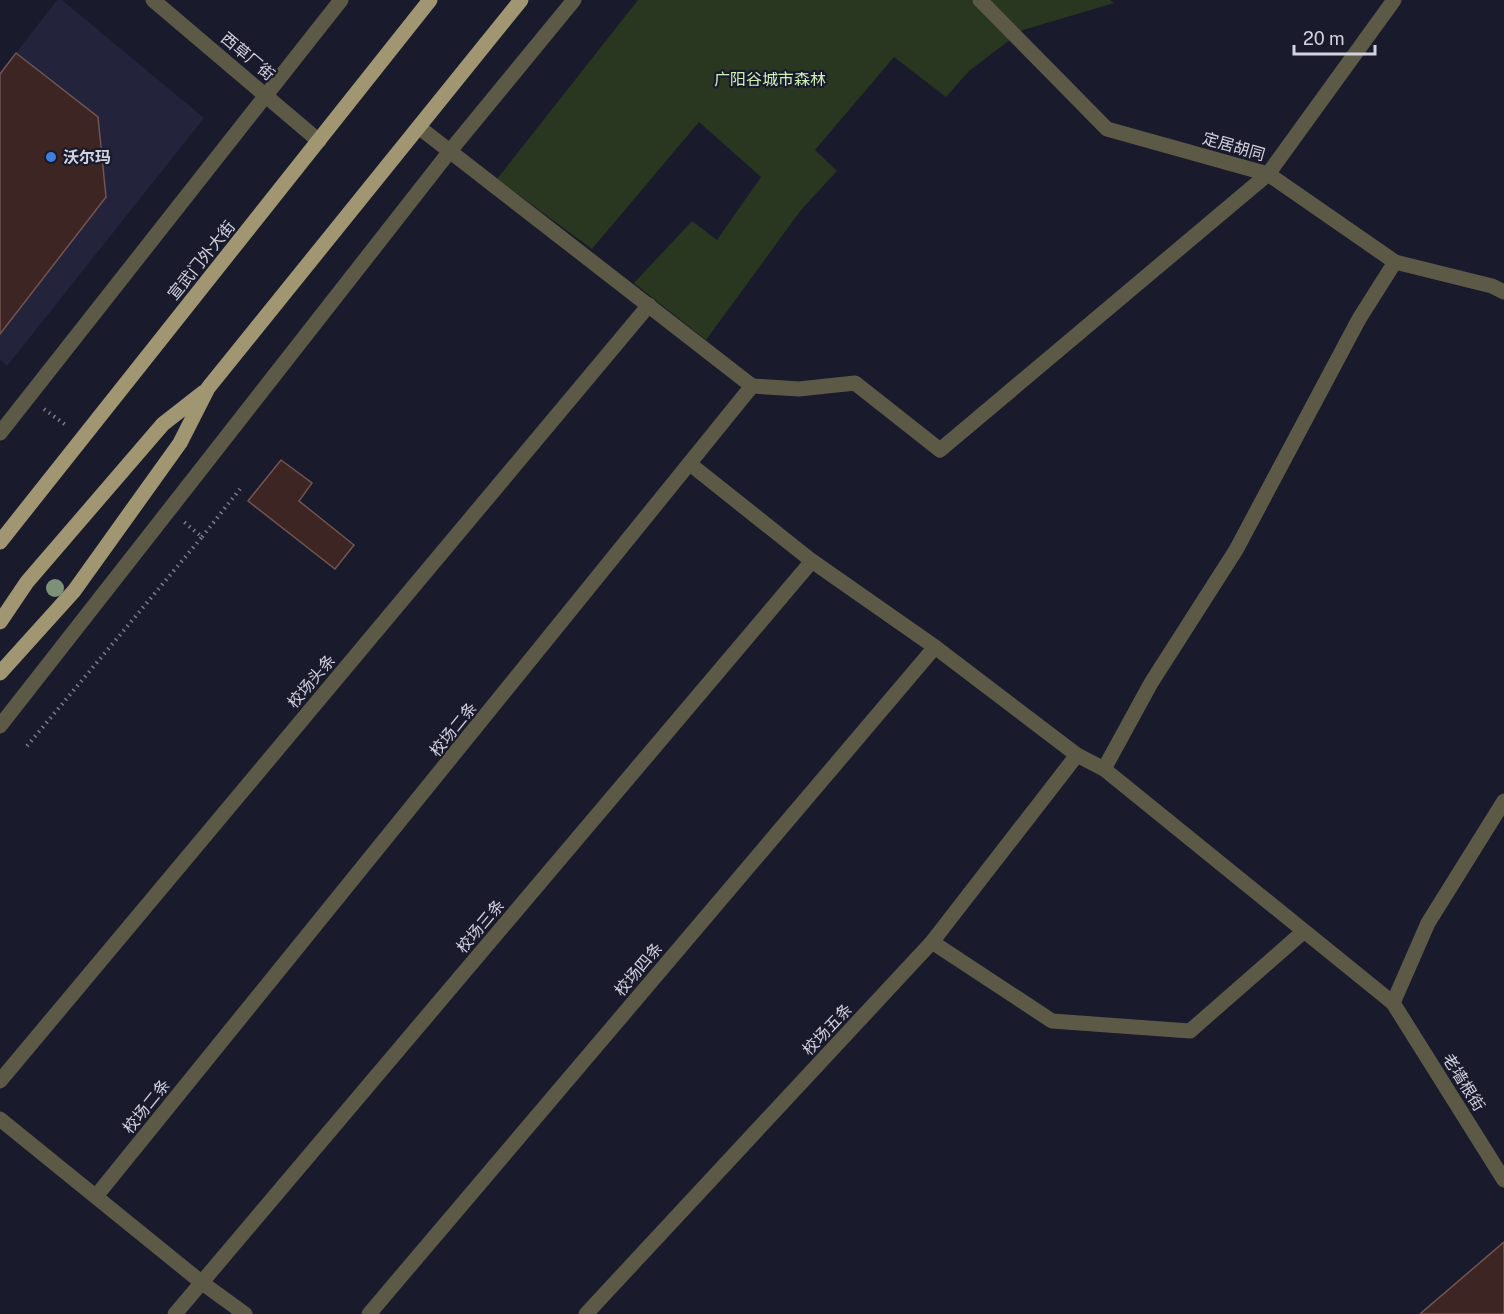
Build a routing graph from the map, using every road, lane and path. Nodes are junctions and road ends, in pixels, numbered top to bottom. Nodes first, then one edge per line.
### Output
1 (153, 0) edge
2 (341, 0) edge
3 (430, 0) edge
4 (521, 0) edge
5 (574, 0) edge
6 (980, 0) edge
7 (1394, 0) edge
8 (266, 94) junction
9 (420, 128) junction
10 (319, 141) junction
11 (450, 151) junction
12 (1268, 174) junction
13 (1395, 262) junction
14 (1504, 292) edge
15 (649, 305) junction
16 (752, 386) junction
17 (208, 388) junction
18 (0, 433) edge
19 (690, 464) junction
20 (240, 489) dead end
21 (202, 537) dead end
22 (0, 542) edge
23 (812, 561) junction
24 (0, 622) edge
25 (935, 647) junction
26 (0, 673) edge
27 (0, 726) edge
28 (1077, 755) junction
29 (1104, 769) junction
30 (1504, 801) edge
31 (1303, 932) junction
32 (932, 942) junction
33 (1394, 1003) junction
34 (0, 1081) edge
35 (0, 1119) edge
36 (1504, 1180) edge
37 (98, 1195) junction
38 (201, 1282) junction
39 (175, 1314) edge
40 (245, 1314) edge
41 (369, 1314) edge
42 (586, 1314) edge

1 - 8 street, 西草厂街
2 - 8 street
3 - 10 main road, 宣武门外大街
4 - 9 main road
5 - 11 street
6 - 12 street, 定居胡同
7 - 12 street
8 - 10 street, 西草厂街
8 - 18 street
9 - 11 street
9 - 17 main road
10 - 22 main road, 宣武门外大街
11 - 15 street
11 - 27 street
12 - 13 street, 定居胡同
12 - 16 street
13 - 14 street, 定居胡同
13 - 29 street
15 - 16 street
15 - 34 street, 校场头条
16 - 19 street, 校场二条
17 - 24 main road
17 - 26 main road
19 - 23 street
19 - 37 street, 校场二条
20 - 21 path
23 - 25 street
23 - 38 street, 校场三条
25 - 28 street
25 - 41 street, 校场四条
28 - 29 street
28 - 32 street, 校场五条
29 - 31 street
30 - 33 street
31 - 32 street
31 - 33 street
32 - 42 street, 校场五条
33 - 36 street, 老墙根街
35 - 37 street
37 - 38 street
38 - 39 street, 校场三条
38 - 40 street

